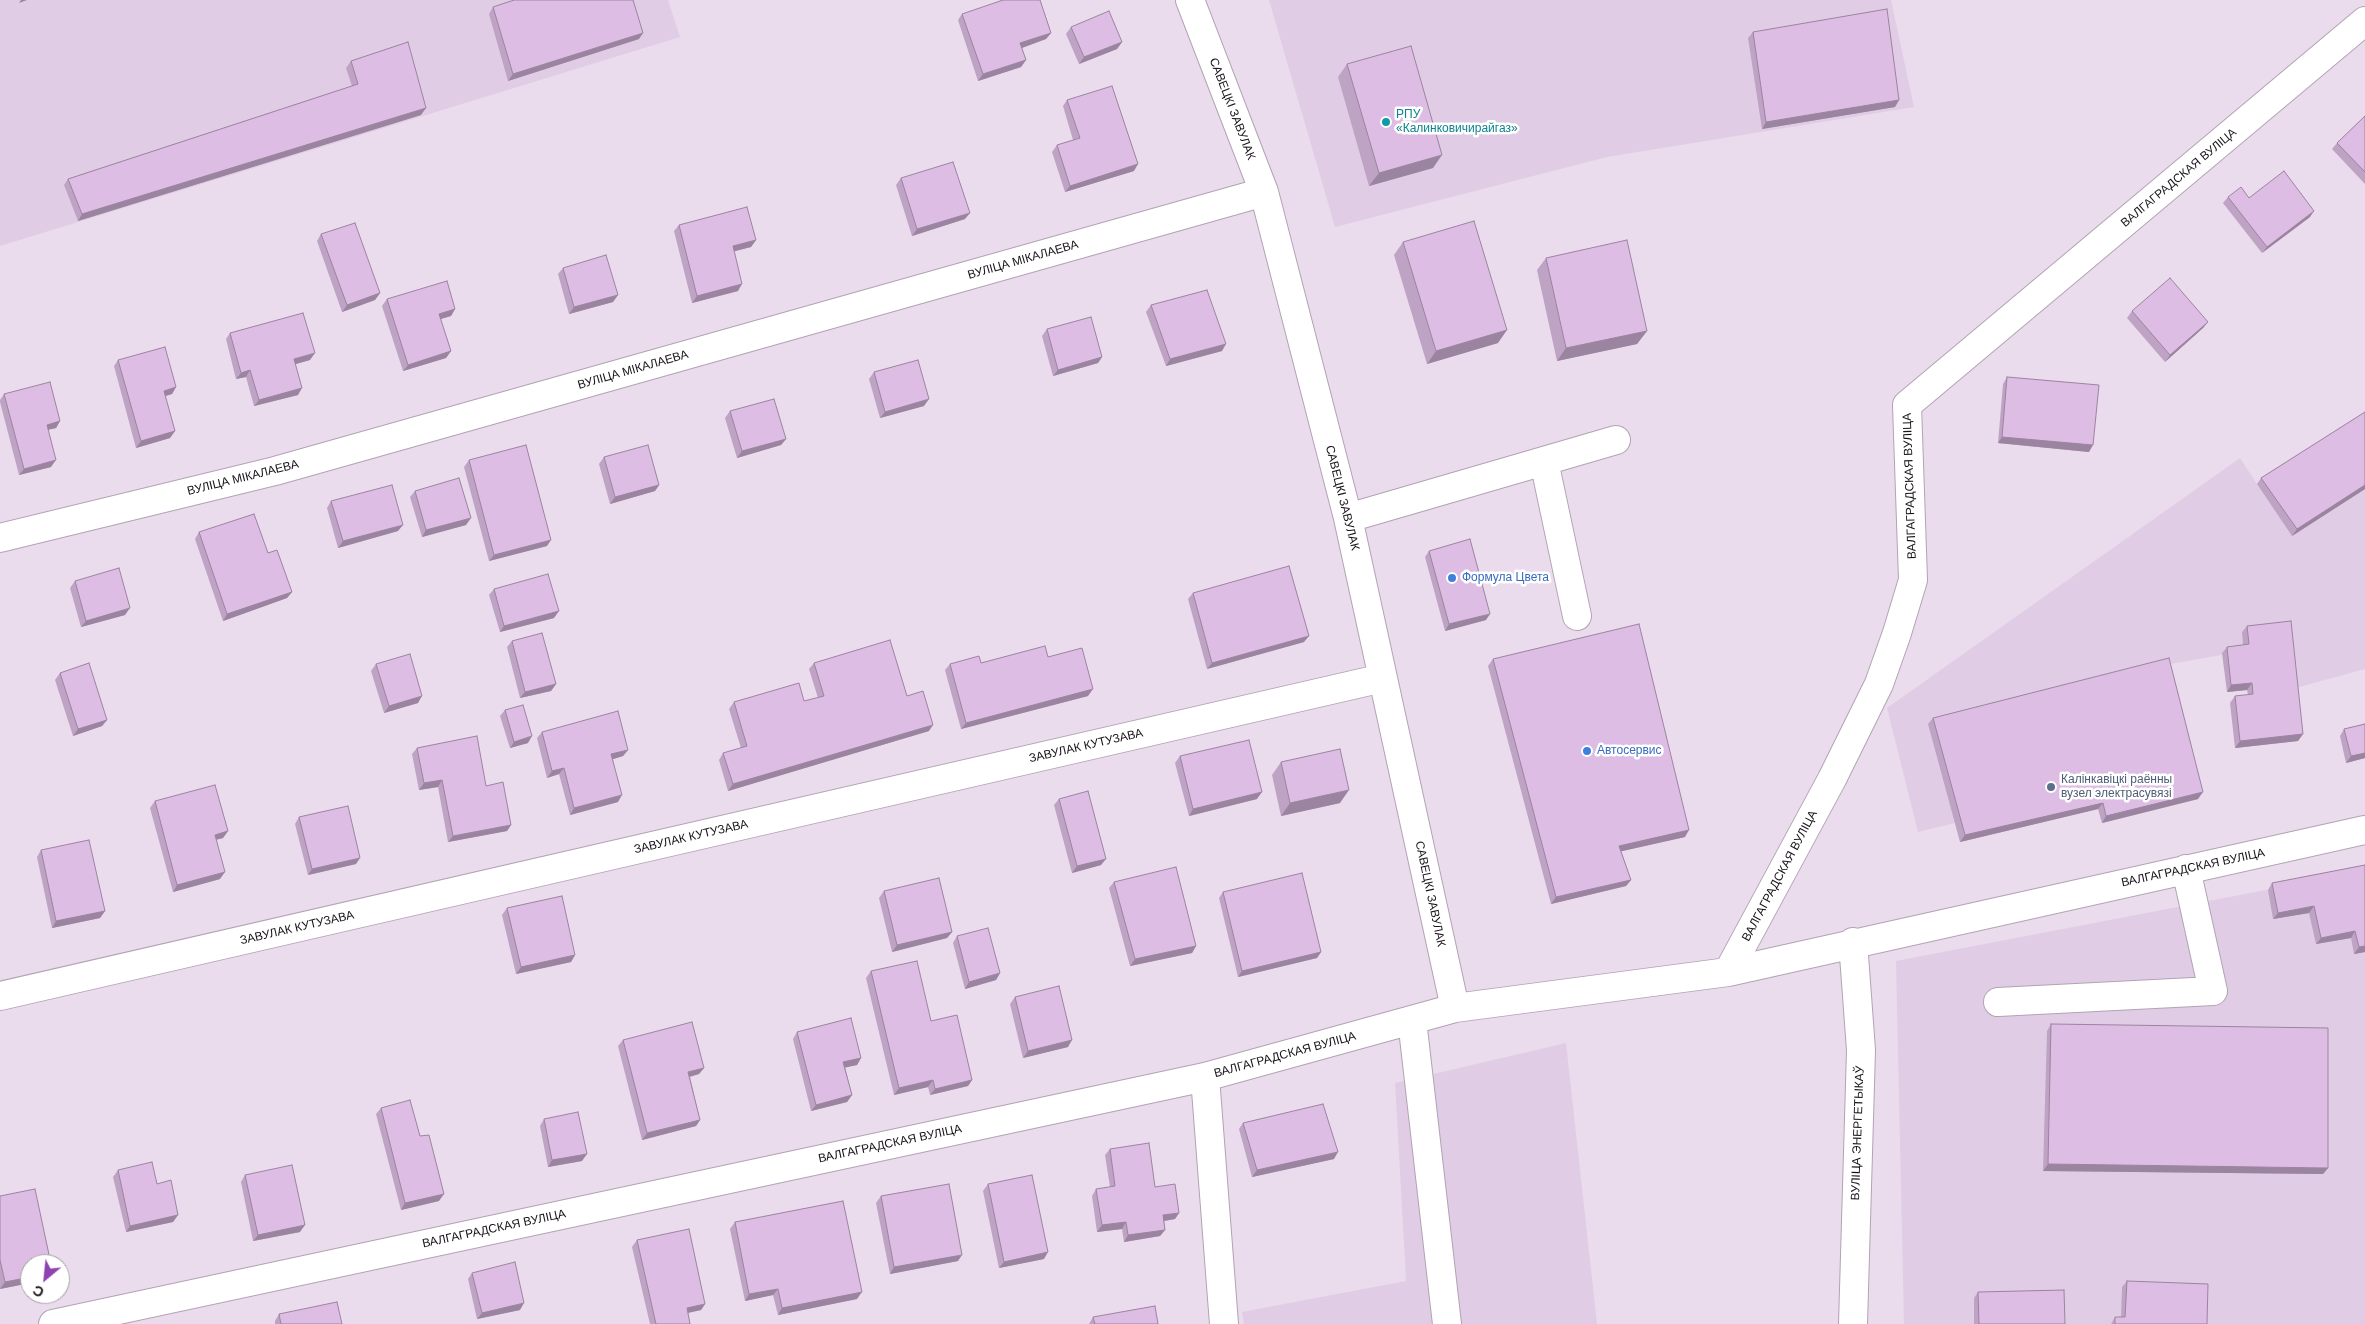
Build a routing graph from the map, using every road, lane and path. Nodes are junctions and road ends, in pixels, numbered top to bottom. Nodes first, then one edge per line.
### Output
1 (1190, 0) edge
2 (2365, 21) edge
3 (1264, 192) junction
4 (1616, 440) dead end
5 (1544, 461) junction
6 (1348, 518) junction
7 (0, 538) edge
8 (1577, 616) dead end
9 (1383, 678) junction
10 (2365, 830) edge
11 (2186, 869) junction
12 (1853, 942) junction
13 (1728, 972) junction
14 (0, 996) edge
15 (1998, 1002) dead end
16 (1455, 1008) junction
17 (1412, 1020) junction
18 (1206, 1076) junction
19 (53, 1324) edge
20 (1224, 1324) edge
21 (1448, 1324) edge
22 (1853, 1324) edge

1 - 3 street, САВЕЦКІ ЗАВУЛАК
2 - 13 street, ВАЛГАГРАДСКАЯ ВУЛІЦА
3 - 6 street, САВЕЦКІ ЗАВУЛАК
3 - 7 street, ВУЛІЦА МІКАЛАЕВА
4 - 5 street
5 - 6 street
5 - 8 street
6 - 9 street, САВЕЦКІ ЗАВУЛАК
9 - 14 street, ЗАВУЛАК КУТУЗАВА
9 - 16 street, САВЕЦКІ ЗАВУЛАК
10 - 11 street, ВАЛГАГРАДСКАЯ ВУЛІЦА
11 - 12 street, ВАЛГАГРАДСКАЯ ВУЛІЦА
11 - 15 street
12 - 13 street, ВАЛГАГРАДСКАЯ ВУЛІЦА
12 - 22 street, ВУЛІЦА ЭНЕРГЕТЫКАЎ
13 - 16 street, ВАЛГАГРАДСКАЯ ВУЛІЦА
16 - 17 street, ВАЛГАГРАДСКАЯ ВУЛІЦА
17 - 18 street, ВАЛГАГРАДСКАЯ ВУЛІЦА
17 - 21 street
18 - 19 street, ВАЛГАГРАДСКАЯ ВУЛІЦА
18 - 20 street

